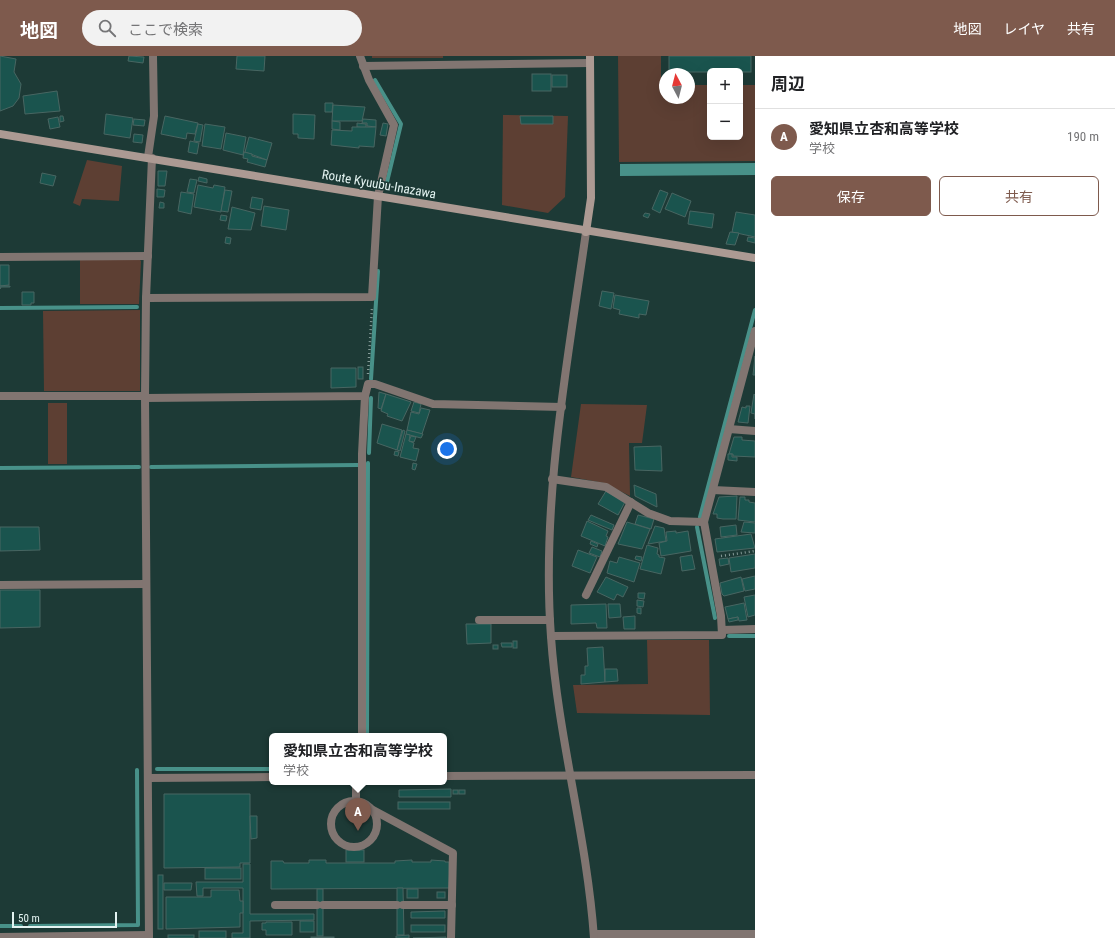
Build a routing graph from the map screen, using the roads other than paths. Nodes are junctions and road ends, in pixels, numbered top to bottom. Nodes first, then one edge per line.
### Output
1 (153, 56) edge
2 (360, 56) edge
3 (590, 59) edge
4 (363, 66) junction
5 (0, 134) edge
6 (150, 158) junction
7 (378, 196) junction
8 (586, 232) junction
9 (148, 256) junction
10 (0, 257) edge
11 (755, 258) edge
12 (146, 298) junction
13 (755, 331) edge
14 (753, 349) edge
15 (0, 396) edge
16 (365, 396) junction
17 (145, 397) junction
18 (562, 407) junction
19 (729, 429) junction
20 (755, 431) edge
21 (552, 479) junction
22 (713, 490) junction
23 (755, 492) edge
24 (631, 502) junction
25 (704, 522) junction
26 (146, 584) junction
27 (0, 585) edge
28 (586, 595) dead end
29 (479, 620) dead end
30 (550, 620) junction
31 (755, 629) edge
32 (722, 630) junction
33 (551, 636) junction
34 (362, 733) edge
35 (755, 774) edge
36 (447, 776) edge
37 (569, 776) junction
38 (269, 777) edge
39 (148, 778) junction
40 (356, 785) edge
41 (356, 800) junction
42 (373, 810) junction
43 (275, 905) dead end
44 (452, 905) junction
45 (755, 934) edge
46 (594, 936) edge
47 (0, 937) edge
48 (149, 937) edge
49 (451, 938) edge

1 - 6 street
2 - 4 street
3 - 4 street
3 - 8 main road
4 - 7 street
5 - 6 main road, Route Kyuubu-Inazawa
6 - 7 main road, Route Kyuubu-Inazawa
6 - 9 street
7 - 8 main road, Route Kyuubu-Inazawa
7 - 12 street
8 - 11 main road, Route Kyuubu-Inazawa
8 - 18 street
9 - 10 street
9 - 12 street
12 - 17 street
13 - 14 street
14 - 19 street
15 - 17 street
16 - 17 street
16 - 18 street
16 - 34 street
17 - 26 street
18 - 21 street
19 - 20 street
19 - 22 street
21 - 24 street
21 - 30 street
22 - 23 street
22 - 25 street
24 - 25 street
24 - 28 street
25 - 32 street
26 - 27 street
26 - 39 street
29 - 30 street
30 - 33 street
31 - 32 street
32 - 33 street
33 - 37 street
35 - 37 street
36 - 37 street
37 - 46 street
38 - 39 street
39 - 48 street
40 - 41 street
41 - 42 street
41 - 42 street
42 - 44 street
43 - 44 street
44 - 49 street
45 - 46 street
47 - 48 street

